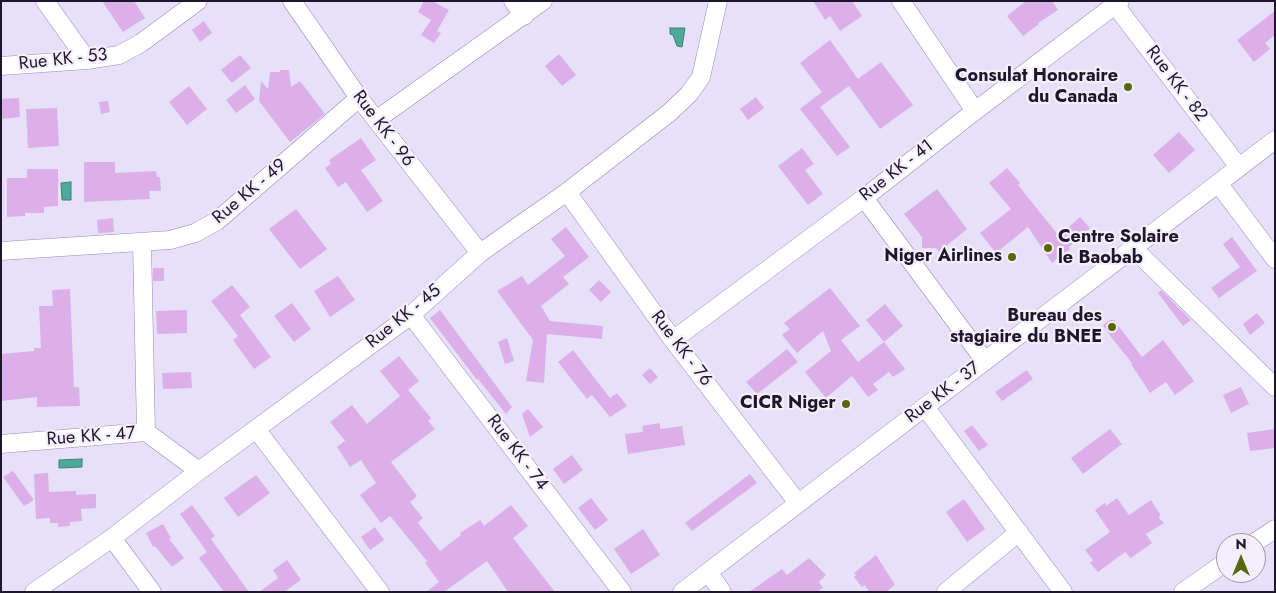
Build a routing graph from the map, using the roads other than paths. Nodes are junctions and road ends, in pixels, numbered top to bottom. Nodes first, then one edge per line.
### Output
1 (45, 1) edge
2 (198, 1) edge
3 (292, 1) edge
4 (513, 1) edge
5 (543, 1) edge
6 (718, 1) edge
7 (901, 1) edge
8 (1116, 2) edge
9 (524, 16) junction
10 (88, 60) junction
11 (1, 66) edge
12 (359, 98) junction
13 (975, 111) junction
14 (376, 120) junction
15 (1275, 140) edge
16 (1239, 167) junction
17 (1218, 183) junction
18 (567, 192) junction
19 (864, 198) junction
20 (142, 242) junction
21 (1133, 248) junction
22 (1, 251) edge
23 (480, 253) junction
24 (1275, 259) edge
25 (411, 314) junction
26 (673, 340) junction
27 (985, 361) junction
28 (1275, 387) edge
29 (925, 406) junction
30 (256, 429) junction
31 (146, 432) junction
32 (1, 444) edge
33 (199, 471) junction
34 (798, 503) junction
35 (1019, 532) junction
36 (112, 538) junction
37 (708, 572) junction
38 (1216, 572) edge
39 (1201, 587) edge
40 (34, 592) edge
41 (152, 592) edge
42 (380, 592) edge
43 (622, 592) edge
44 (682, 592) edge
45 (722, 592) edge
46 (946, 592) edge
47 (1063, 592) edge
48 (1183, 592) edge

1 - 10 street
2 - 10 street, Rue KK - 53
3 - 12 street, Rue KK - 96
4 - 9 street
5 - 9 street
6 - 18 street, Rue KK - 45
7 - 13 street
8 - 13 street, Rue KK - 41
8 - 16 street, Rue KK - 82
9 - 14 street
10 - 11 street, Rue KK - 53
12 - 14 street, Rue KK - 96
12 - 20 street, Rue KK - 49
13 - 19 street, Rue KK - 41
14 - 23 street, Rue KK - 96
15 - 16 street, Rue KK - 37
16 - 17 street, Rue KK - 37
17 - 21 street, Rue KK - 37
17 - 24 street
18 - 23 street, Rue KK - 45
18 - 26 street, Rue KK - 76
19 - 26 street, Rue KK - 41
19 - 27 street
20 - 22 street, Rue KK - 49
20 - 31 street
21 - 27 street, Rue KK - 37
21 - 28 street
23 - 25 street, Rue KK - 45
25 - 30 street, Rue KK - 45
25 - 43 street, Rue KK - 74
26 - 34 street, Rue KK - 76
27 - 29 street, Rue KK - 37
29 - 34 street, Rue KK - 37
29 - 35 street
30 - 33 street, Rue KK - 45
30 - 42 street
31 - 32 street, Rue KK - 47
31 - 33 street, Rue KK - 47
33 - 36 street, Rue KK - 45
34 - 37 street, Rue KK - 37
35 - 46 street
35 - 47 street
36 - 40 street, Rue KK - 45
36 - 41 street
37 - 44 street, Rue KK - 37
37 - 45 street
38 - 39 street
39 - 48 street

